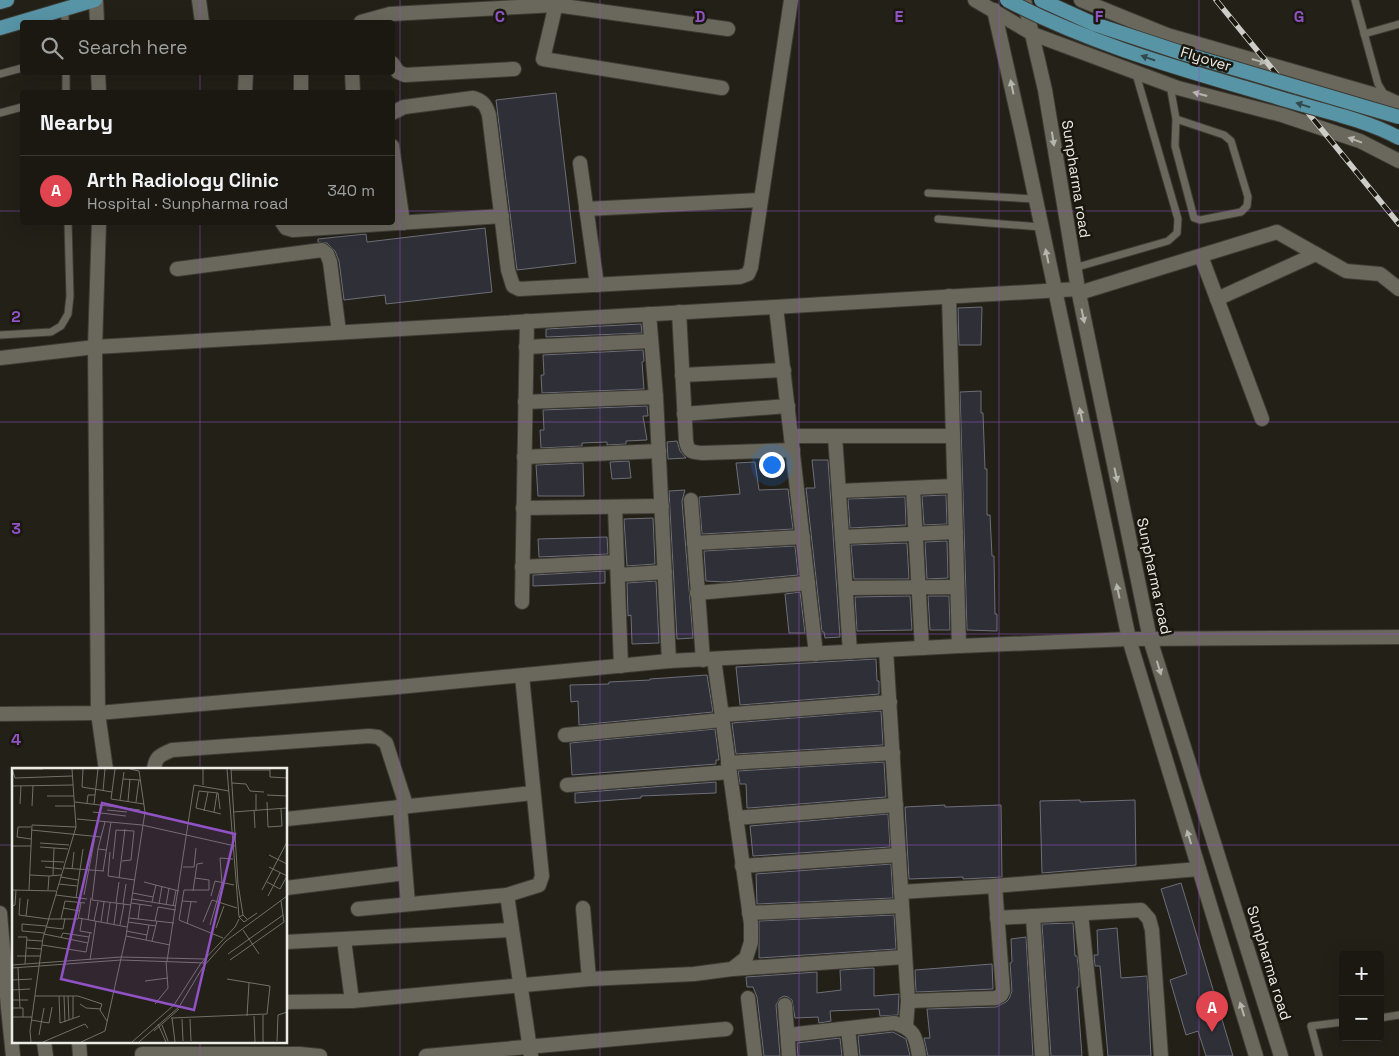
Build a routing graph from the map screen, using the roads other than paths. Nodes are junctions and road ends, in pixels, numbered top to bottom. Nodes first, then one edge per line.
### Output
1 (7, 0) edge
2 (95, 0) edge
3 (200, 0) edge
4 (791, 0) edge
5 (975, 0) edge
6 (1007, 0) edge
7 (1024, 0) edge
8 (1041, 0) edge
9 (1081, 0) edge
10 (1355, 0) edge
11 (0, 2) edge
12 (556, 3) edge
13 (64, 8) junction
14 (994, 10) junction
15 (391, 12) edge
16 (26, 20) edge
17 (65, 20) edge
18 (97, 20) edge
19 (202, 20) edge
20 (368, 20) edge
21 (20, 22) edge
22 (1399, 24) edge
23 (0, 28) edge
24 (728, 29) dead end
25 (1033, 34) junction
26 (1364, 34) junction
27 (395, 68) edge
28 (20, 69) edge
29 (514, 69) dead end
30 (1136, 73) junction
31 (0, 74) edge
32 (66, 75) edge
33 (98, 75) edge
34 (246, 75) edge
35 (301, 75) edge
36 (352, 75) edge
37 (1170, 85) junction
38 (722, 88) dead end
39 (66, 90) edge
40 (99, 90) edge
41 (245, 90) edge
42 (301, 90) edge
43 (353, 90) edge
44 (1386, 98) junction
45 (1399, 104) edge
46 (20, 108) edge
47 (395, 112) edge
48 (0, 113) edge
49 (1399, 117) edge
50 (1176, 119) junction
51 (1399, 138) edge
52 (1399, 161) edge
53 (580, 163) dead end
54 (395, 167) edge
55 (928, 193) dead end
56 (1035, 199) junction
57 (760, 200) junction
58 (586, 209) junction
59 (502, 216) junction
60 (938, 219) dead end
61 (403, 223) junction
62 (395, 224) edge
63 (68, 225) edge
64 (99, 225) edge
65 (284, 225) edge
66 (372, 225) edge
67 (1040, 227) junction
68 (1316, 254) junction
69 (1201, 256) junction
70 (1074, 268) junction
71 (177, 270) dead end
72 (597, 285) junction
73 (1399, 289) edge
74 (1054, 290) junction
75 (1078, 291) junction
76 (949, 296) junction
77 (1217, 299) junction
78 (776, 307) junction
79 (679, 312) junction
80 (649, 314) junction
81 (527, 321) junction
82 (340, 332) junction
83 (0, 335) edge
84 (651, 340) junction
85 (95, 347) junction
86 (526, 347) junction
87 (0, 358) edge
88 (784, 370) junction
89 (682, 376) junction
90 (656, 396) junction
91 (525, 402) junction
92 (788, 406) junction
93 (684, 414) junction
94 (1262, 419) dead end
95 (791, 436) junction
96 (835, 436) junction
97 (953, 436) junction
98 (793, 450) junction
99 (659, 451) junction
100 (524, 457) junction
101 (954, 486) junction
102 (913, 488) junction
103 (839, 491) junction
104 (691, 500) dead end
105 (662, 506) junction
106 (615, 507) junction
107 (523, 508) junction
108 (956, 532) junction
109 (916, 534) junction
110 (803, 537) junction
111 (842, 537) junction
112 (694, 543) junction
113 (522, 567) junction
114 (618, 569) junction
115 (665, 572) junction
116 (808, 583) junction
117 (918, 587) junction
118 (957, 587) junction
119 (846, 588) junction
120 (698, 594) junction
121 (522, 602) dead end
122 (1399, 637) edge
123 (1128, 639) junction
124 (1150, 639) junction
125 (959, 646) junction
126 (922, 648) junction
127 (886, 650) junction
128 (850, 652) junction
129 (816, 654) junction
130 (708, 659) junction
131 (669, 662) junction
132 (621, 666) junction
133 (522, 676) junction
134 (890, 702) junction
135 (98, 713) junction
136 (0, 714) edge
137 (722, 717) junction
138 (565, 735) dead end
139 (893, 753) junction
140 (729, 767) junction
141 (106, 768) edge
142 (154, 768) edge
143 (567, 786) dead end
144 (533, 793) junction
145 (896, 805) junction
146 (403, 806) junction
147 (288, 818) edge
148 (736, 818) junction
149 (899, 854) junction
150 (742, 866) junction
151 (1199, 869) junction
152 (405, 873) junction
153 (995, 886) junction
154 (288, 888) edge
155 (901, 892) junction
156 (508, 895) junction
157 (408, 904) junction
158 (902, 906) junction
159 (584, 908) dead end
160 (358, 909) dead end
161 (0, 913) edge
162 (749, 913) junction
163 (1081, 914) junction
164 (1033, 916) junction
165 (997, 918) junction
166 (512, 930) junction
167 (344, 940) junction
168 (288, 942) edge
169 (904, 957) junction
170 (732, 969) junction
171 (589, 979) junction
172 (521, 986) junction
173 (748, 998) dead end
174 (352, 1001) junction
175 (908, 1001) junction
176 (288, 1002) edge
177 (785, 1004) dead end
178 (11, 1008) edge
179 (1399, 1015) edge
180 (1384, 1017) edge
181 (1339, 1022) edge
182 (906, 1026) junction
183 (726, 1029) dead end
184 (848, 1029) junction
185 (788, 1035) junction
186 (8, 1050) edge
187 (142, 1051) edge
188 (259, 1051) edge
189 (530, 1051) edge
190 (320, 1056) edge
191 (426, 1056) edge
192 (755, 1056) edge
193 (789, 1056) edge
194 (851, 1056) edge
195 (919, 1056) edge
196 (1042, 1056) edge
197 (1096, 1056) edge
198 (1161, 1056) edge
199 (1256, 1056) edge
200 (1281, 1056) edge
201 (1319, 1056) edge

1 - 11 main road
2 - 13 main road
2 - 18 street
3 - 19 street
4 - 57 street
5 - 14 street
51 -> 6 main road, Flyover, bridge
7 - 25 street, Sunpharma road
8 - 49 main road, Flyover, bridge
9 -> 44 street
10 - 26 lane
12 - 15 street
12 - 24 street
12 - 38 street
13 - 16 main road
13 - 17 lane
14 - 25 street
56 -> 14 street
15 - 20 street
21 - 23 main road
22 - 26 lane
25 - 30 street
25 -> 70 street, Sunpharma road
26 - 44 lane
27 - 29 street
28 - 31 lane
30 - 37 street
30 - 70 lane
32 - 39 lane
33 - 40 street
34 - 41 street
35 - 42 street
36 - 43 street
37 - 50 lane
52 -> 37 street
44 - 45 street
46 - 48 lane
47 - 59 street
50 - 50 lane
53 - 58 street
54 - 61 street
55 - 56 lane
56 - 67 street
57 - 58 street
57 - 72 street
58 - 72 street
59 - 61 street
59 - 72 street
60 - 67 lane
61 - 62 street
63 - 83 lane
64 - 85 street
65 - 66 street
74 -> 67 street
68 - 69 street
68 - 73 street
68 - 77 street
69 - 75 street
69 - 77 street
70 - 75 street, Sunpharma road
71 - 82 street
74 - 75 street
74 - 76 street
123 -> 74 street
75 -> 124 street, Sunpharma road
76 - 78 street
76 - 97 street
77 - 94 street
78 - 79 street
78 - 88 street
79 - 80 street
79 - 89 street
80 - 81 street
80 - 84 street
81 - 82 street
81 - 86 street
82 - 85 street
84 - 86 street
84 - 90 street
85 - 87 street
85 - 135 street
86 - 91 street
88 - 89 street
88 - 92 street
89 - 93 street
90 - 91 street
90 - 99 street
91 - 100 street
92 - 93 street
92 - 95 street
93 - 98 street
95 - 96 street
95 - 98 street
96 - 97 street
96 - 103 street
97 - 101 street
98 - 110 street
99 - 100 street
99 - 105 street
100 - 107 street
101 - 102 street
101 - 108 street
102 - 103 street
102 - 109 street
103 - 111 street
104 - 112 street
105 - 106 street
105 - 115 street
106 - 107 street
106 - 114 street
107 - 113 street
108 - 109 street
108 - 118 street
109 - 111 street
109 - 117 street
110 - 112 street
110 - 116 street
111 - 119 street
112 - 120 street
113 - 114 street
113 - 121 street
114 - 115 street
114 - 132 street
115 - 131 street
116 - 120 street
116 - 129 street
117 - 118 street
117 - 119 street
117 - 126 street
118 - 125 street
119 - 128 street
120 - 130 street
122 - 124 street
123 - 124 street
123 - 125 street
151 -> 123 street
124 -> 200 street, Sunpharma road
125 - 126 street
126 - 127 street
127 - 128 street
127 - 134 street
128 - 129 street
129 - 130 street
130 - 131 street
130 - 137 street
131 - 132 street
132 - 133 street
133 - 135 street
133 - 144 street
134 - 137 street
134 - 139 street
135 - 136 street
135 - 141 street
137 - 138 street
137 - 140 street
139 - 140 street
139 - 145 street
140 - 143 street
140 - 148 street
142 - 146 street
144 - 146 street
144 - 156 street
145 - 148 street
145 - 149 street
146 - 147 street
146 - 152 street
148 - 150 street
149 - 150 street
149 - 155 street
150 - 162 street
151 - 153 street
199 -> 151 street
152 - 154 street
152 - 157 street
153 - 155 street
153 - 165 street
155 - 158 street
156 - 157 street
156 - 166 street
157 - 160 street
158 - 162 street
158 - 169 street
159 - 171 street
161 - 178 street
162 - 170 street
163 - 164 street
163 - 197 street
163 - 198 street
164 - 165 street
164 - 196 street
165 - 175 street
166 - 167 street
166 - 172 street
167 - 168 street
167 - 174 street
169 - 170 street
169 - 175 street
170 - 171 street
171 - 172 street
172 - 174 street
172 - 189 street
173 - 192 street
174 - 176 street
175 - 182 street
177 - 185 street
178 - 186 street
179 - 180 lane
181 - 201 lane
182 - 184 street
182 - 195 street
183 - 189 street
184 - 185 street
184 - 194 street
185 - 193 street
187 - 188 street
188 - 190 street
189 - 191 street

